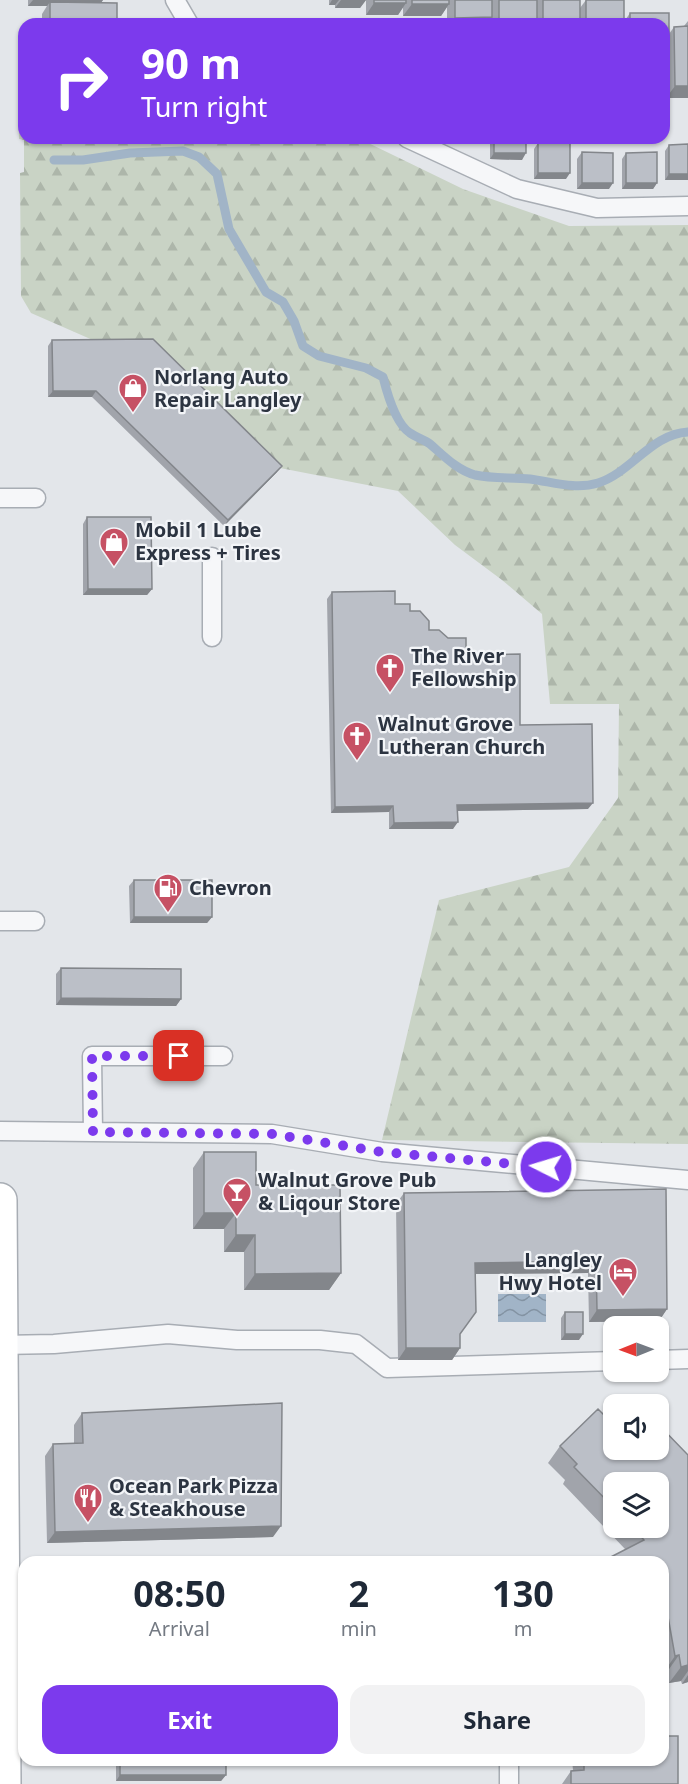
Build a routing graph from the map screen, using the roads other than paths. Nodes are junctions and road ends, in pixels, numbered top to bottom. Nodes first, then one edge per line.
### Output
1 (175, 0) edge
2 (186, 18) edge
3 (420, 144) edge
4 (688, 206) edge
5 (0, 498) edge
6 (36, 498) dead end
7 (212, 557) dead end
8 (212, 637) dead end
9 (0, 921) edge
10 (35, 921) dead end
11 (223, 1056) dead end
12 (0, 1131) edge
13 (93, 1132) junction
14 (688, 1180) edge
15 (0, 1200) edge
16 (1, 1345) edge
17 (688, 1359) edge
18 (669, 1360) edge
19 (603, 1361) edge
20 (14, 1606) edge
21 (509, 1766) edge
22 (4, 1784) edge
23 (510, 1784) edge

1 - 2 lane
3 - 4 lane
5 - 6 lane
7 - 8 lane
9 - 10 lane
11 - 13 lane
12 - 13 lane
13 - 14 lane
15 - 16 main road
16 - 19 lane
16 - 20 main road
17 - 18 lane
20 - 22 main road
21 - 23 lane

